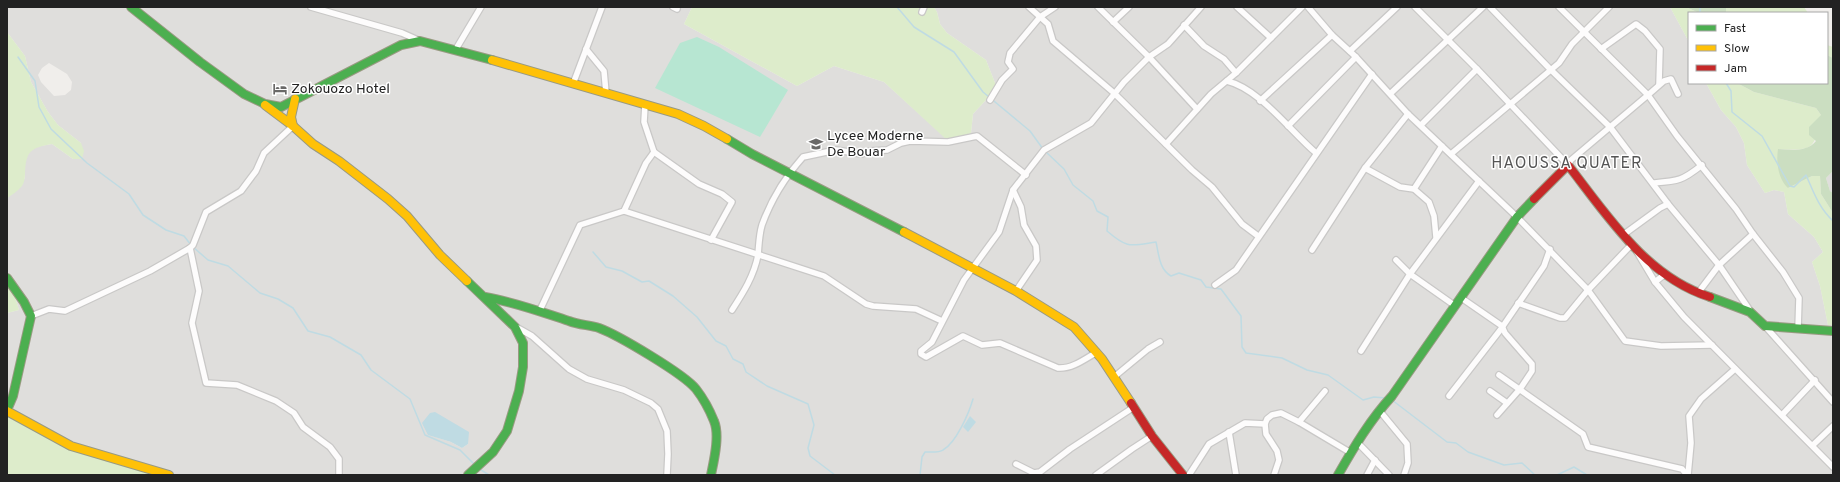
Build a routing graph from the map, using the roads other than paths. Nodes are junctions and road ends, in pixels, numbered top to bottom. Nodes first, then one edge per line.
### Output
1 (131, 7) edge
2 (310, 7) edge
3 (481, 7) edge
4 (602, 7) edge
5 (1029, 7) edge
6 (1055, 7) edge
7 (1098, 7) edge
8 (1129, 7) edge
9 (1201, 7) edge
10 (1237, 7) edge
11 (1302, 7) edge
12 (1308, 7) edge
13 (1397, 7) edge
14 (1415, 7) edge
15 (1483, 7) edge
16 (1490, 7) edge
17 (1559, 7) edge
18 (1609, 7) edge
19 (1040, 17) junction
20 (1113, 22) junction
21 (1184, 25) junction
22 (1584, 32) junction
23 (1332, 35) junction
24 (1271, 38) junction
25 (1449, 40) junction
26 (420, 41) junction
27 (456, 49) junction
28 (586, 49) junction
29 (1601, 49) junction
30 (1350, 51) junction
31 (1356, 56) junction
32 (1149, 57) junction
33 (1477, 69) junction
34 (1550, 69) junction
35 (1236, 73) junction
36 (1372, 74) junction
37 (1227, 81) junction
38 (573, 84) junction
39 (1659, 84) junction
40 (606, 93) junction
41 (1114, 93) junction
42 (1391, 93) junction
43 (1678, 94) dead end
44 (1648, 95) junction
45 (295, 100) junction
46 (990, 100) dead end
47 (1260, 100) junction
48 (265, 104) junction
49 (645, 105) junction
50 (1512, 105) junction
51 (1197, 109) junction
52 (1408, 114) junction
53 (1421, 125) junction
54 (293, 126) junction
55 (1288, 126) junction
56 (1610, 127) junction
57 (1166, 144) junction
58 (1442, 146) junction
59 (654, 152) junction
60 (1316, 153) junction
61 (1451, 154) junction
62 (1568, 165) junction
63 (1702, 165) junction
64 (1365, 168) junction
65 (790, 172) junction
66 (1026, 175) junction
67 (1479, 181) junction
68 (1653, 182) junction
69 (1414, 189) junction
70 (1013, 190) junction
71 (1668, 204) junction
72 (624, 211) junction
73 (1517, 217) junction
74 (1753, 234) junction
75 (1623, 235) junction
76 (1258, 236) junction
77 (1436, 237) junction
78 (711, 240) junction
79 (1633, 247) junction
80 (190, 248) junction
81 (1312, 250) dead end
82 (1550, 250) junction
83 (758, 255) junction
84 (1396, 260) dead end
85 (1718, 265) junction
86 (973, 268) junction
87 (1410, 274) junction
88 (1665, 274) junction
89 (7, 278) edge
90 (1655, 282) junction
91 (1216, 285) dead end
92 (1588, 290) junction
93 (1016, 291) junction
94 (1698, 293) junction
95 (485, 297) junction
96 (1460, 297) junction
97 (1518, 303) junction
98 (1454, 305) junction
99 (540, 310) junction
100 (732, 310) dead end
101 (1751, 312) junction
102 (31, 316) junction
103 (942, 321) junction
104 (1502, 326) junction
105 (1765, 326) junction
106 (515, 327) junction
107 (1798, 329) junction
108 (1833, 331) edge
109 (1160, 342) dead end
110 (1712, 345) junction
111 (1361, 351) dead end
112 (1097, 352) junction
113 (1735, 369) junction
114 (1499, 375) dead end
115 (1114, 377) junction
116 (1815, 380) junction
117 (1520, 389) junction
118 (1325, 391) dead end
119 (1490, 391) dead end
120 (1449, 396) dead end
121 (1833, 402) edge
122 (1507, 404) junction
123 (1134, 407) junction
124 (1379, 410) junction
125 (7, 411) edge
126 (1782, 415) junction
127 (1497, 416) dead end
128 (1299, 422) junction
129 (1265, 424) junction
130 (1833, 426) edge
131 (1229, 432) junction
132 (1152, 436) junction
133 (1357, 442) junction
134 (1813, 446) junction
135 (1351, 453) junction
136 (1375, 460) junction
137 (1016, 464) dead end
138 (1833, 467) edge
139 (169, 475) edge
140 (339, 475) edge
141 (468, 475) edge
142 (667, 475) edge
143 (711, 475) edge
144 (1096, 475) edge
145 (1183, 475) edge
146 (1189, 475) edge
147 (1236, 475) edge
148 (1274, 475) edge
149 (1338, 475) edge
150 (1367, 475) edge
151 (1389, 475) edge
152 (1404, 475) edge
153 (1687, 475) edge

1 - 48 street
2 - 26 street
3 - 27 street
4 - 28 street
5 - 19 street
6 - 19 street
7 - 20 street
8 - 20 street
9 - 21 street
10 - 24 street
11 - 24 street
12 - 23 street
13 - 30 street
14 - 25 street
15 - 25 street
16 - 34 street
17 - 22 street
18 - 22 street
19 - 41 street
19 - 46 street
20 - 32 street
21 - 32 street
21 - 35 street
22 - 29 street
22 - 34 street
23 - 30 street
23 - 47 street
24 - 35 street
25 - 33 street
25 - 42 street
26 - 27 street
26 - 45 street
27 - 38 street
28 - 38 street
28 - 40 street
29 - 39 street
29 - 44 street
30 - 31 street
31 - 36 street
31 - 55 street
32 - 41 street
32 - 51 street
33 - 50 street
33 - 53 street
34 - 50 street
34 - 56 street
35 - 37 street
36 - 42 street
36 - 60 street
37 - 47 street
37 - 51 street
38 - 40 street
39 - 43 street
39 - 44 street
40 - 49 street
41 - 57 street
41 - 66 street
42 - 52 street
44 - 56 street
44 - 63 street
45 - 48 street
45 - 54 street
47 - 55 street
48 - 54 street
49 - 59 street
49 - 65 street
50 - 61 street
50 - 62 street
51 - 57 street
52 - 53 street
52 - 64 street
53 - 58 street
54 - 80 street
54 - 95 street
55 - 60 street
56 - 62 street
56 - 68 street
57 - 76 street
58 - 61 street
58 - 69 street
59 - 72 street
59 - 78 street
60 - 76 street
61 - 67 street
62 - 73 street
62 - 75 street
63 - 68 street
63 - 74 street
64 - 69 street
64 - 81 street
65 - 66 street
65 - 83 street
65 - 86 street
66 - 70 street
67 - 73 street
67 - 77 street
68 - 71 street
69 - 77 street
70 - 86 street
70 - 93 street
71 - 75 street
71 - 85 street
72 - 78 street
72 - 99 street
73 - 82 street
73 - 96 street
74 - 85 street
74 - 107 street
75 - 79 street
76 - 91 street
77 - 87 street
78 - 83 street
79 - 88 street
79 - 90 street
79 - 92 street
80 - 102 street
80 - 140 street
82 - 92 street
82 - 97 street
83 - 100 street
83 - 103 street
84 - 87 street
85 - 94 street
85 - 101 street
86 - 93 street
86 - 103 street
87 - 98 street
87 - 111 street
88 - 90 street
88 - 94 street
89 - 102 street
90 - 110 street
92 - 97 street
92 - 110 street
93 - 112 street
94 - 101 street
95 - 99 street
95 - 106 street
96 - 98 street
96 - 104 street
97 - 104 street
98 - 124 street
99 - 143 street
101 - 105 street
102 - 125 street
103 - 112 street
104 - 117 street
104 - 120 street
105 - 107 street
105 - 116 street
106 - 141 street
106 - 142 street
107 - 108 street
109 - 115 street
110 - 113 street
112 - 115 street
113 - 126 street
113 - 153 street
114 - 117 street
115 - 123 street
116 - 121 street
116 - 126 street
117 - 122 street
117 - 153 street
118 - 128 street
119 - 122 street
122 - 127 street
123 - 132 street
123 - 137 street
124 - 133 street
124 - 152 street
125 - 139 street
126 - 134 street
128 - 129 street
128 - 135 street
129 - 131 street
129 - 148 street
130 - 134 street
131 - 146 street
131 - 147 street
132 - 144 street
132 - 145 street
133 - 135 street
133 - 136 street
134 - 138 street
135 - 149 street
136 - 150 street
136 - 151 street

